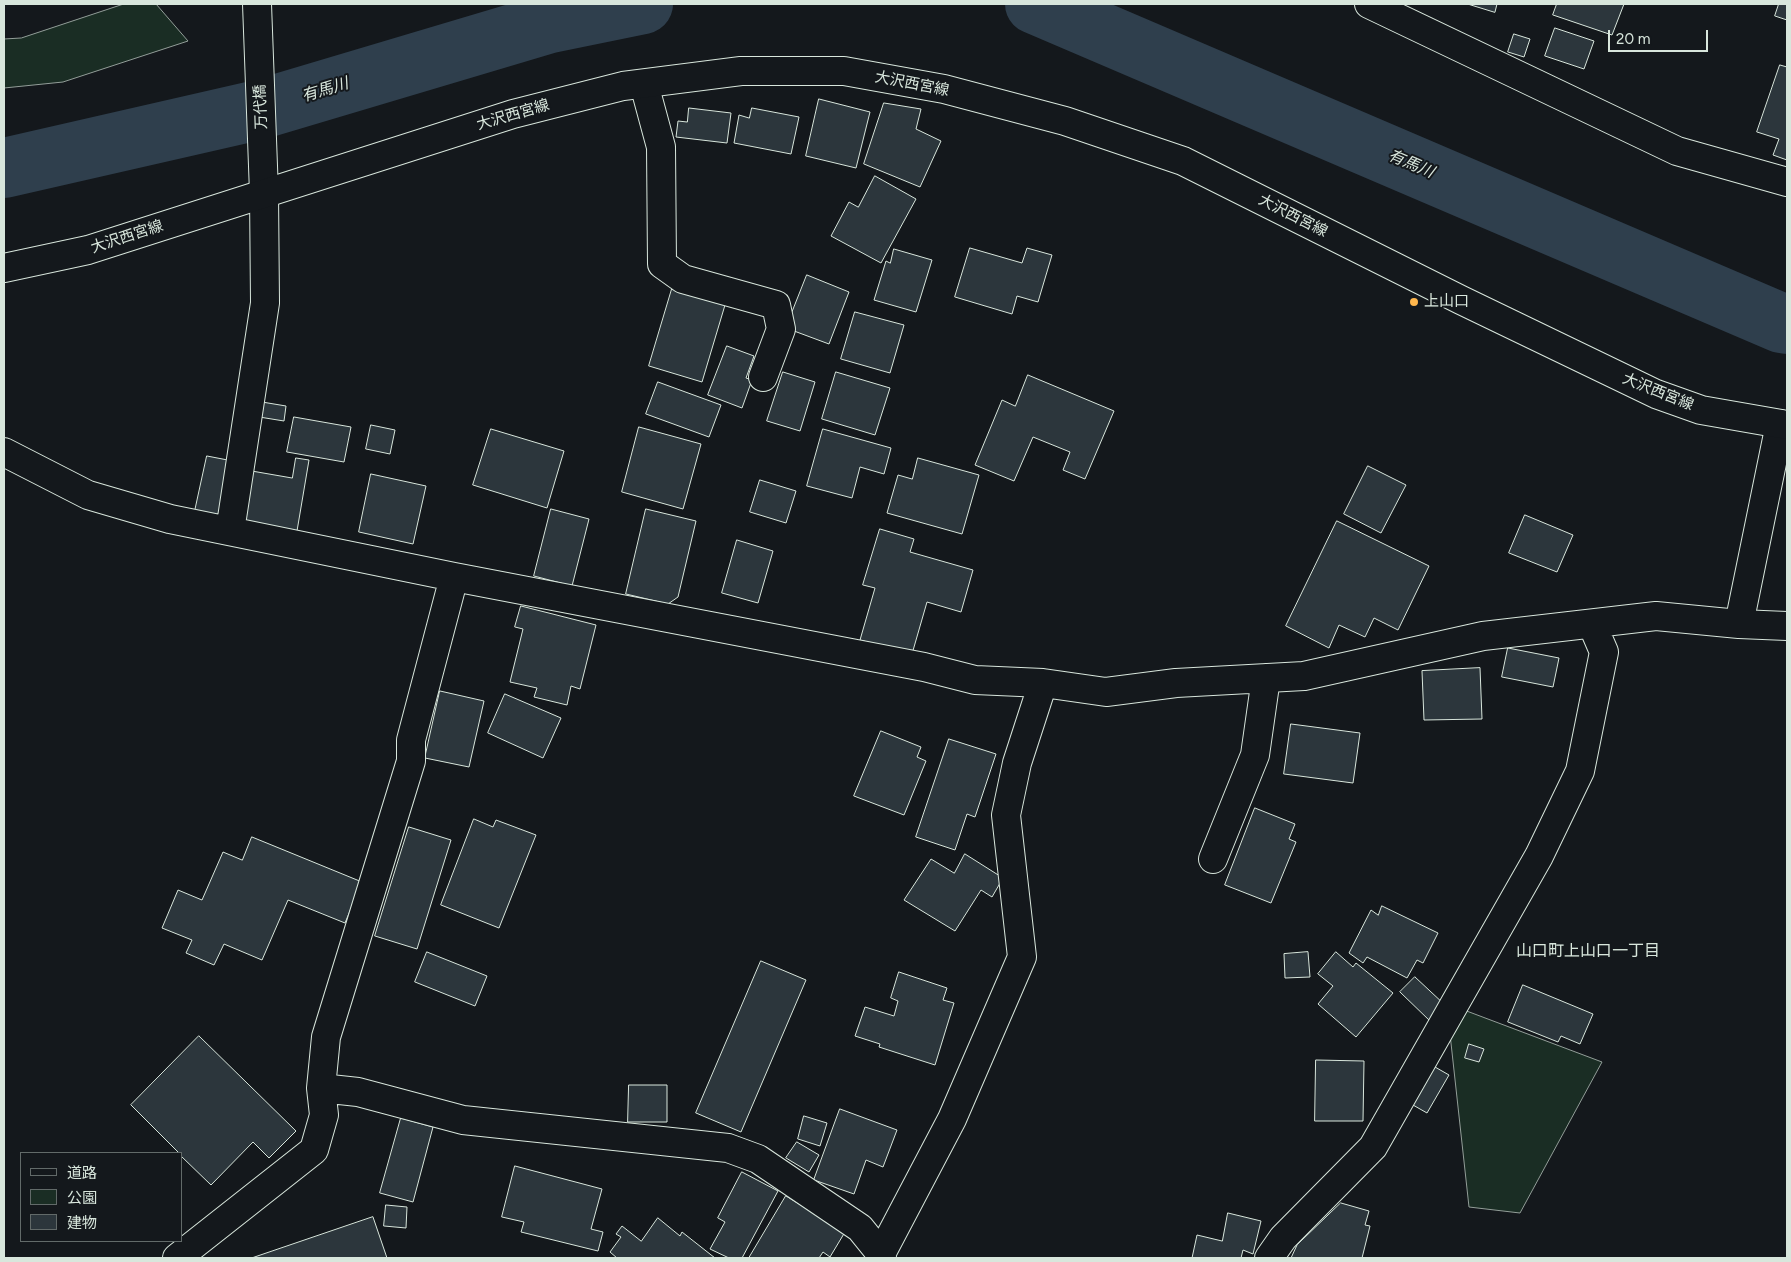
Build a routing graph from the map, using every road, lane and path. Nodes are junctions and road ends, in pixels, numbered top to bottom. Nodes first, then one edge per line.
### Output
1 (258, 4) edge
2 (1369, 4) edge
3 (644, 84) junction
4 (1787, 182) edge
5 (264, 183) junction
6 (4, 268) edge
7 (763, 377) dead end
8 (1785, 416) edge
9 (4, 452) edge
10 (230, 531) junction
11 (454, 576) junction
12 (1592, 624) junction
13 (1739, 624) junction
14 (1787, 626) edge
15 (1266, 678) junction
16 (1043, 683) junction
17 (1213, 859) dead end
18 (321, 1088) junction
19 (881, 1256) edge
20 (177, 1258) edge
21 (1269, 1258) edge

1 - 5 street, 万代橋
2 - 4 street
3 - 5 street, 大沢西宮線
3 - 7 street
3 - 8 street, 大沢西宮線
5 - 6 street, 大沢西宮線
5 - 10 street, 万代橋
8 - 13 street
9 - 10 street
10 - 11 street
11 - 16 street
11 - 18 street
12 - 13 street
12 - 15 street
12 - 21 street
13 - 14 street
15 - 16 street
15 - 17 street
16 - 19 street
18 - 19 street
18 - 20 street

